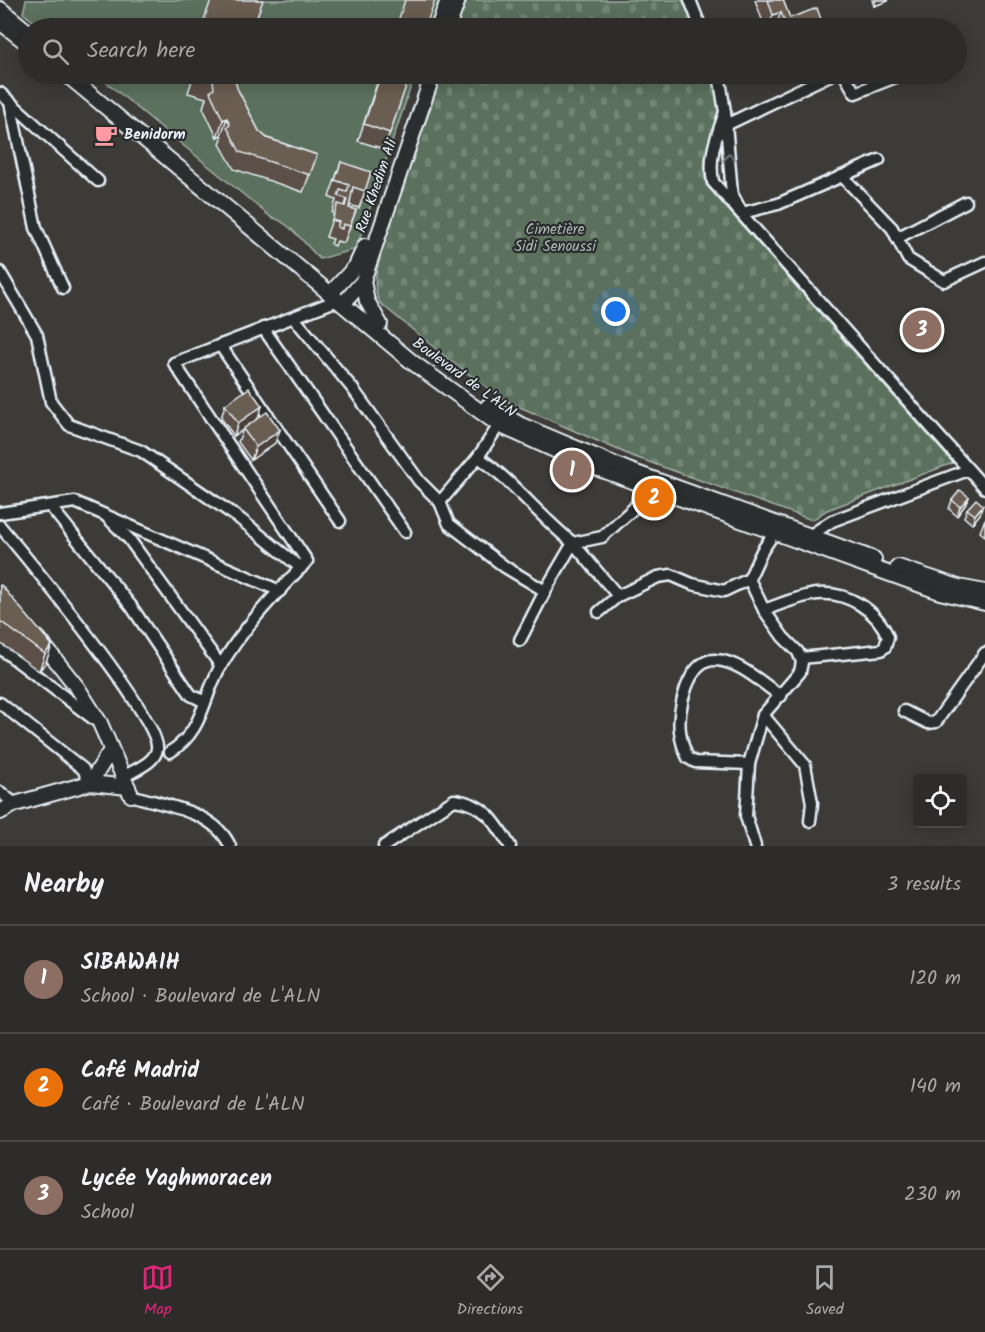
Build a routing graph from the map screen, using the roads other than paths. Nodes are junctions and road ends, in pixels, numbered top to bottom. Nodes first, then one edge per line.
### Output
1 (448, 0) edge
2 (458, 0) edge
3 (690, 0) edge
4 (0, 9) edge
5 (442, 18) edge
6 (452, 18) edge
7 (697, 18) edge
8 (0, 22) edge
9 (18, 24) edge
10 (18, 36) edge
11 (78, 84) edge
12 (91, 84) edge
13 (420, 84) edge
14 (430, 84) edge
15 (721, 84) edge
16 (811, 84) edge
17 (850, 84) edge
18 (878, 84) edge
19 (0, 93) edge
20 (10, 102) junction
21 (725, 112) junction
22 (726, 125) junction
23 (879, 160) dead end
24 (842, 176) junction
25 (98, 180) dead end
26 (966, 202) dead end
27 (742, 213) junction
28 (897, 238) junction
29 (297, 261) junction
30 (985, 262) edge
31 (0, 272) edge
32 (363, 281) junction
33 (63, 288) dead end
34 (339, 296) junction
35 (294, 318) junction
36 (380, 324) junction
37 (263, 328) junction
38 (220, 345) junction
39 (499, 425) junction
40 (478, 456) junction
41 (968, 470) junction
42 (650, 483) junction
43 (985, 488) edge
44 (440, 502) junction
45 (50, 506) junction
46 (101, 511) junction
47 (0, 513) edge
48 (340, 521) dead end
49 (0, 526) edge
50 (777, 529) junction
51 (405, 532) dead end
52 (811, 535) junction
53 (573, 543) junction
54 (301, 568) junction
55 (749, 579) junction
56 (280, 591) junction
57 (545, 591) junction
58 (985, 592) edge
59 (618, 596) junction
60 (985, 603) edge
61 (764, 610) junction
62 (599, 612) dead end
63 (32, 630) edge
64 (520, 640) dead end
65 (0, 648) edge
66 (985, 653) edge
67 (801, 658) junction
68 (221, 666) junction
69 (781, 696) junction
70 (205, 702) junction
71 (0, 703) edge
72 (904, 711) dead end
73 (763, 715) junction
74 (100, 723) junction
75 (111, 750) junction
76 (170, 752) dead end
77 (749, 764) junction
78 (90, 783) junction
79 (127, 786) junction
80 (0, 792) edge
81 (15, 804) junction
82 (0, 812) edge
83 (810, 821) dead end
84 (230, 846) edge
85 (384, 846) edge
86 (510, 846) edge
87 (755, 846) edge

1 - 5 main road
2 - 6 main road
3 - 7 street
4 - 9 main road
8 - 10 main road
11 - 29 main road, Boulevard de L'ALN
12 - 29 main road, Boulevard de L'ALN
13 - 34 main road, Rue Khedim Ali
14 - 32 main road, Rue Khedim Ali
15 - 21 street
16 - 22 street
17 - 18 street
19 - 20 street
20 - 25 street
20 - 33 street
21 - 22 street
21 - 27 street
27 -> 22 street
23 - 24 street
24 - 27 street
24 - 28 street
26 - 28 street
27 - 41 street
28 - 30 street
29 - 34 main road, Boulevard de L'ALN
31 - 54 street
32 - 34 main road, Rue Khedim Ali
32 - 36 main road
34 - 35 street
34 - 36 main road, Boulevard de L'ALN
34 - 39 main road, Boulevard de L'ALN
35 - 37 street
35 - 44 street
36 - 42 main road, Boulevard de L'ALN
37 - 38 street
37 - 51 street
38 - 48 street
38 - 54 street
39 - 40 street
39 - 42 main road, Boulevard de L'ALN
40 - 44 street
40 - 53 street
41 - 43 street
41 - 52 street
42 - 50 main road, Boulevard de L'ALN
42 - 53 street
44 - 57 street
45 - 46 street
45 - 47 street
45 - 70 street
46 - 56 street
46 - 68 street
49 - 79 street
50 - 52 main road, Boulevard de L'ALN
50 - 55 street
50 - 60 main road, Boulevard de L'ALN
52 - 58 main road, Boulevard de L'ALN
53 - 57 street
53 - 59 street
54 - 56 street
55 - 59 street
55 - 61 street
56 - 68 street
57 - 64 street
59 - 62 street
61 - 67 street
61 - 67 street
63 - 74 main road
65 - 74 street
66 - 72 street
67 - 69 street
68 - 70 street
69 - 73 street
69 - 77 street
70 - 76 street
71 - 78 street
73 - 77 street
73 - 83 street
74 - 75 main road
75 - 78 main road
75 - 79 main road
77 - 87 street
78 - 79 main road
78 - 81 main road
79 - 84 street
80 - 81 street
81 - 82 main road
85 - 86 street

